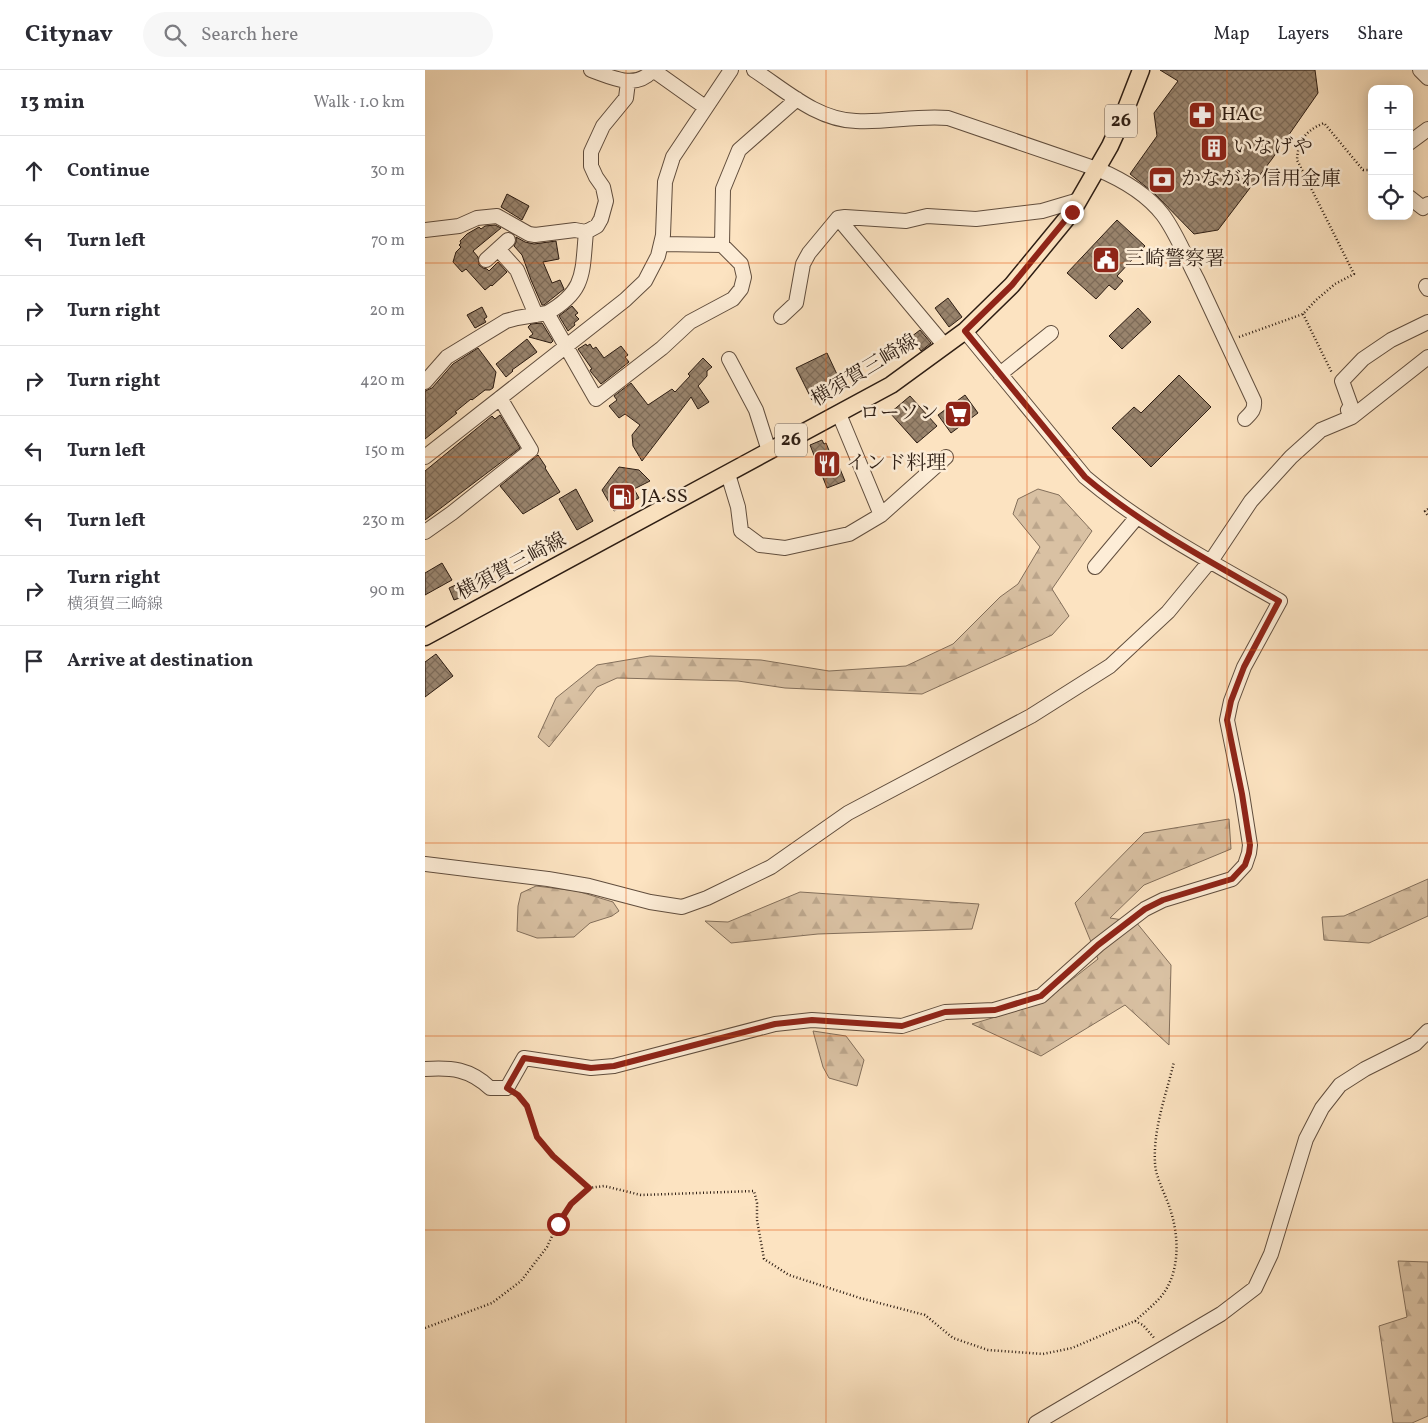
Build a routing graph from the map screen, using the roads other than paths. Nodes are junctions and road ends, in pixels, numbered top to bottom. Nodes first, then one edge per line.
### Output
1 (591, 70) edge
2 (652, 70) edge
3 (731, 70) edge
4 (754, 70) edge
5 (1141, 70) edge
6 (1420, 70) edge
7 (1428, 78) edge
8 (628, 82) junction
9 (797, 99) junction
10 (705, 107) junction
11 (1428, 129) edge
12 (1413, 141) edge
13 (1097, 169) junction
14 (1079, 200) junction
15 (1413, 200) edge
16 (1428, 204) edge
17 (839, 218) junction
18 (425, 230) edge
19 (586, 232) junction
20 (662, 244) junction
21 (723, 245) junction
22 (486, 260) dead end
23 (541, 314) junction
24 (781, 317) dead end
25 (1428, 322) edge
26 (965, 331) junction
27 (1051, 333) dead end
28 (566, 346) junction
29 (945, 346) junction
30 (1428, 357) edge
31 (729, 359) dead end
32 (1000, 374) junction
33 (425, 382) edge
34 (500, 398) junction
35 (1350, 413) junction
36 (839, 414) junction
37 (1245, 419) dead end
38 (769, 451) junction
39 (425, 457) edge
40 (946, 457) dead end
41 (728, 474) junction
42 (881, 515) junction
43 (1137, 517) junction
44 (425, 532) edge
45 (1209, 561) junction
46 (1095, 567) dead end
47 (425, 638) edge
48 (425, 864) edge
49 (1428, 1031) edge
50 (425, 1069) edge
51 (1036, 1423) edge

1 - 8 street
2 - 8 street
2 - 10 street
3 - 10 street
4 - 9 street
5 - 13 main road, 横須賀三崎線 / 26
6 - 7 street
8 - 19 street
9 - 13 street
9 - 21 street
10 - 20 street
11 - 12 street
13 - 14 main road, 横須賀三崎線 / 26
13 - 37 street
14 - 17 street
14 - 26 main road, 横須賀三崎線 / 26
15 - 16 street
17 - 24 street
17 - 29 street
18 - 19 street
19 - 23 street
20 - 21 street
20 - 28 street
21 - 28 street
22 - 23 street
23 - 28 street
23 - 33 street
25 - 35 street
26 - 29 main road, 横須賀三崎線 / 26
26 - 32 street
27 - 32 street
28 - 34 street
29 - 36 main road, 横須賀三崎線 / 26
30 - 35 street
31 - 38 street
32 - 43 street
34 - 39 street
34 - 44 street
35 - 45 street
36 - 38 main road, 横須賀三崎線 / 26
36 - 42 street
38 - 41 main road, 横須賀三崎線 / 26
40 - 42 street
41 - 42 street
41 - 47 main road, 横須賀三崎線 / 26
43 - 45 street
43 - 46 street
45 - 48 street
45 - 50 street
49 - 51 street

